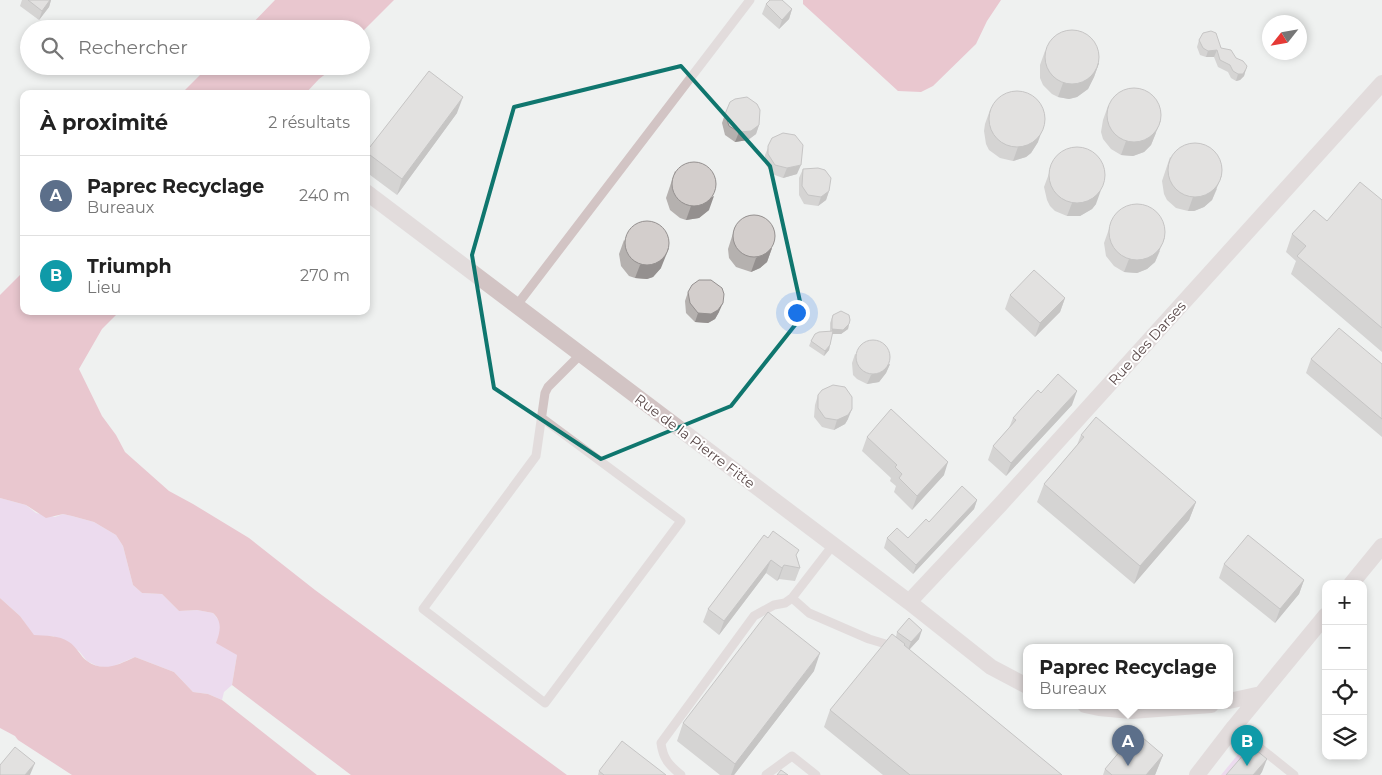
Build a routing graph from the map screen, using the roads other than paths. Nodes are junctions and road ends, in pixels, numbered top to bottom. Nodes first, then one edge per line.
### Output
1 (750, 0) edge
2 (1382, 83) edge
3 (370, 195) edge
4 (517, 305) junction
5 (580, 354) junction
6 (542, 418) junction
7 (833, 545) junction
8 (1382, 546) edge
9 (1354, 580) edge
10 (792, 598) junction
11 (909, 602) junction
12 (1322, 620) edge
13 (904, 657) edge
14 (1023, 684) edge
15 (1261, 694) junction
16 (1233, 700) edge
17 (1110, 709) edge
18 (1166, 709) edge
19 (1234, 727) junction
20 (681, 775) edge
21 (766, 775) edge
22 (816, 775) edge
23 (1197, 775) edge
24 (1294, 775) edge

1 - 4 lane
2 - 11 street, Rue des Darses
3 - 4 street, Rue de la Pierre Fitte
4 - 5 street, Rue de la Pierre Fitte
5 - 6 lane
5 - 7 street, Rue de la Pierre Fitte
6 - 6 lane
7 - 10 lane
7 - 11 street, Rue de la Pierre Fitte
8 - 9 street
10 - 13 lane
10 - 20 lane
11 - 14 street, Rue de la Pierre Fitte
12 - 15 street
15 - 16 street
15 - 19 street
17 - 18 street
19 - 23 street
19 - 24 lane
21 - 22 lane

